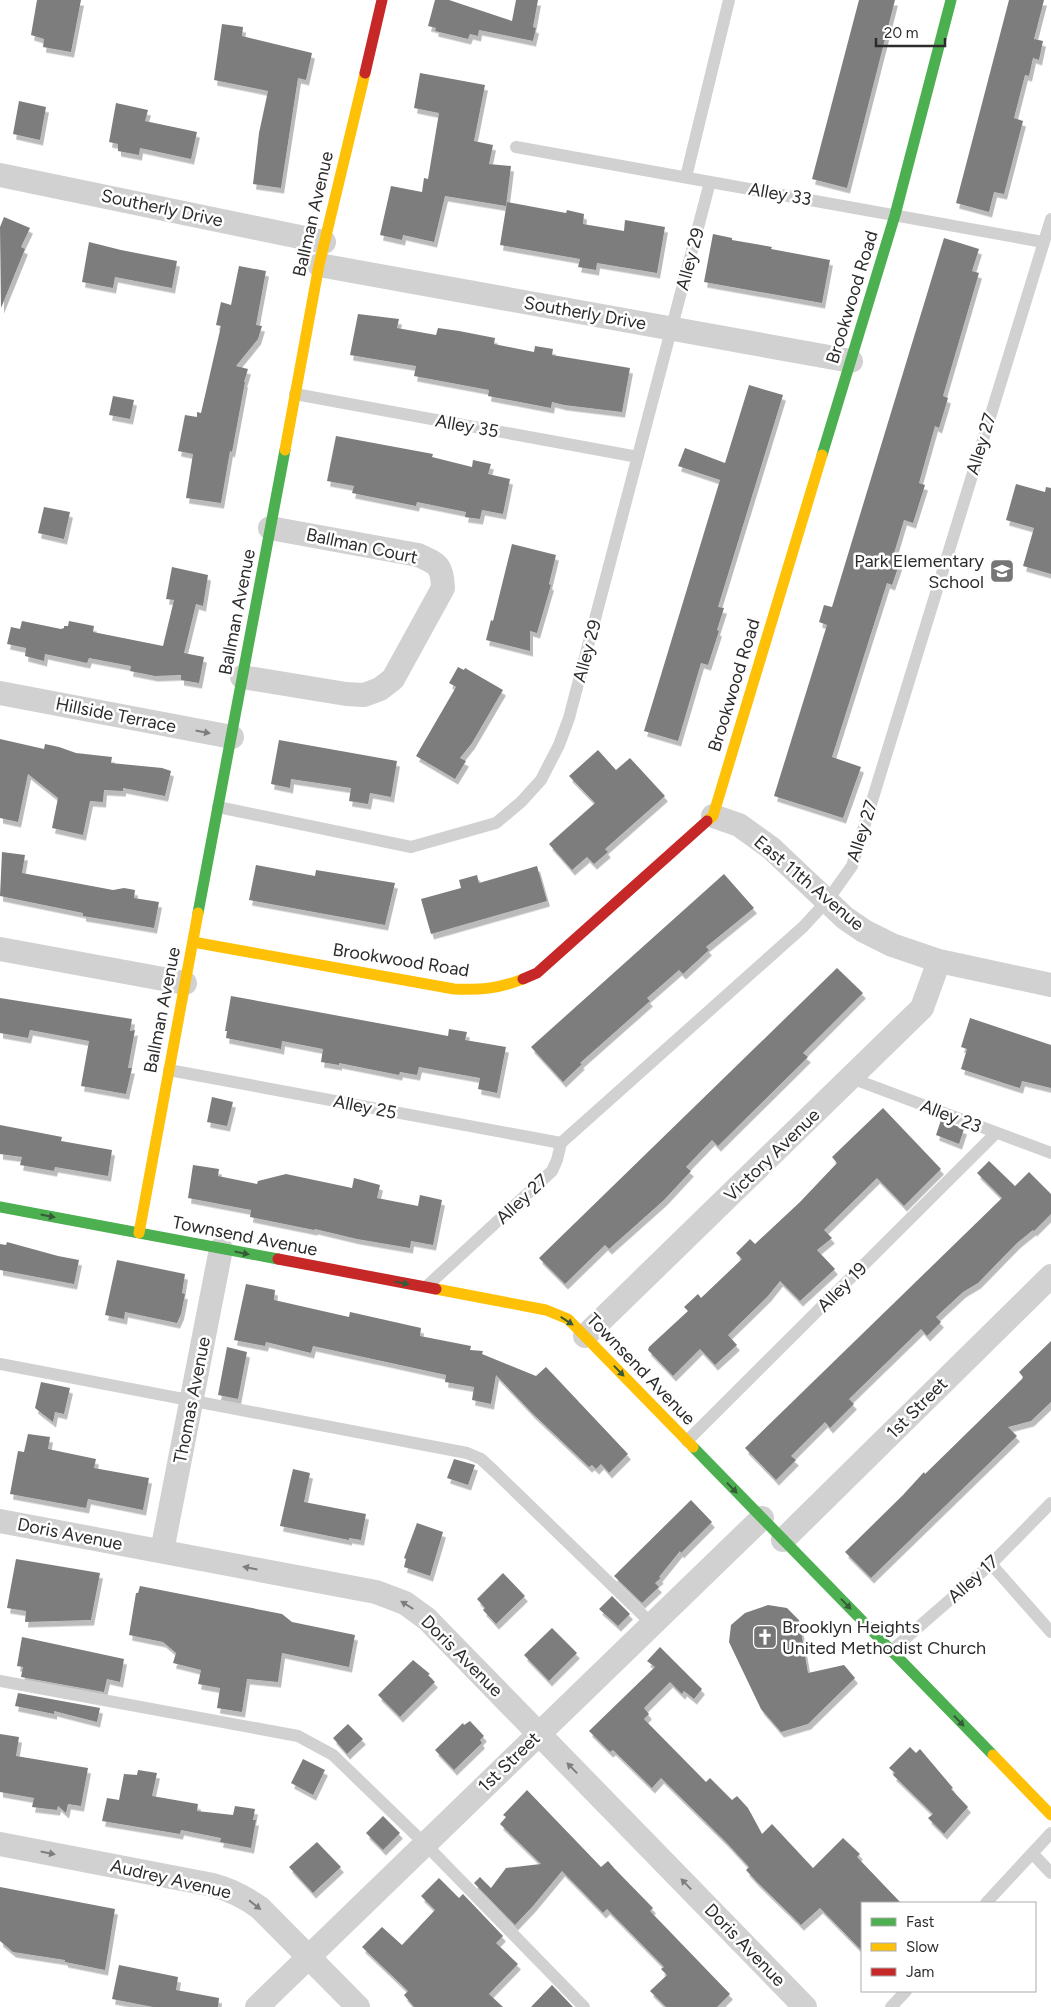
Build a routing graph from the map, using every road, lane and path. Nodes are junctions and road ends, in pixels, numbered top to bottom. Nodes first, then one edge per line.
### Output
1 (382, 0) edge
2 (729, 0) edge
3 (951, 0) edge
4 (516, 147) dead end
5 (0, 175) edge
6 (686, 177) junction
7 (710, 182) junction
8 (895, 215) junction
9 (1051, 219) edge
10 (324, 242) junction
11 (1043, 242) junction
12 (319, 265) junction
13 (672, 329) junction
14 (851, 361) junction
15 (295, 394) junction
16 (638, 457) junction
17 (270, 528) junction
18 (242, 677) junction
19 (0, 693) edge
20 (232, 737) junction
21 (218, 807) junction
22 (713, 816) junction
23 (827, 901) junction
24 (193, 942) junction
25 (0, 949) edge
26 (939, 961) junction
27 (185, 983) junction
28 (1051, 986) edge
29 (169, 1070) junction
30 (850, 1078) junction
31 (996, 1133) junction
32 (561, 1143) junction
33 (1051, 1154) edge
34 (0, 1207) edge
35 (139, 1233) junction
36 (222, 1249) junction
37 (1051, 1276) edge
38 (426, 1288) junction
39 (585, 1336) junction
40 (0, 1364) edge
41 (192, 1400) junction
42 (687, 1441) junction
43 (1051, 1503) edge
44 (762, 1518) junction
45 (0, 1521) edge
46 (783, 1540) junction
47 (162, 1552) junction
48 (991, 1564) junction
49 (652, 1624) junction
50 (1051, 1632) edge
51 (891, 1651) junction
52 (0, 1681) edge
53 (539, 1734) junction
54 (1051, 1792) edge
55 (1040, 1804) junction
56 (1051, 1815) edge
57 (1051, 1832) edge
58 (0, 1844) edge
59 (425, 1844) junction
60 (1032, 1853) junction
61 (1051, 1872) edge
62 (987, 1902) edge
63 (308, 1957) junction
64 (905, 1992) edge
65 (257, 2007) edge
66 (358, 2007) edge
67 (584, 2007) edge
68 (806, 2007) edge
69 (892, 2007) edge

1 - 10 street, Ballman Avenue
2 - 6 lane
3 - 8 street, Brookwood Road
4 - 6 lane, Alley 33
5 - 10 street, Southerly Drive
6 - 7 lane, Alley 33
7 - 8 lane, Alley 33
7 - 13 lane, Alley 29
8 - 11 lane, Alley 33
8 - 14 street, Brookwood Road
9 - 11 lane, Alley 27
10 - 12 street, Ballman Avenue
11 - 23 lane, Alley 27
12 - 13 street, Southerly Drive
12 - 15 street, Ballman Avenue
13 - 14 street, Southerly Drive
13 - 16 lane, Alley 29
14 - 22 street, Brookwood Road
15 - 16 lane, Alley 35
15 - 17 street, Ballman Avenue
16 - 21 lane, Alley 29
17 - 18 street, Ballman Avenue
17 - 18 street, Ballman Court
18 - 20 street, Ballman Avenue
19 -> 20 street, Hillside Terrace
20 - 21 street, Ballman Avenue
21 - 24 street, Ballman Avenue
22 - 23 street, East 11th Avenue
22 - 24 street, Brookwood Road
23 - 26 street, East 11th Avenue
23 - 32 lane, Alley 27
24 - 27 street, Ballman Avenue
25 - 27 street
26 - 28 street, East 11th Avenue
26 - 30 street, Victory Avenue
27 - 29 street, Ballman Avenue
29 - 32 lane, Alley 25
29 - 35 street, Ballman Avenue
30 - 31 lane, Alley 23
30 - 39 street, Victory Avenue
31 - 33 lane, Alley 23
31 - 42 lane, Alley 19
32 - 38 lane, Alley 27
34 -> 35 street, Townsend Avenue
35 - 36 street, Townsend Avenue
36 -> 38 street, Townsend Avenue
36 - 41 street, Thomas Avenue
37 - 46 street, 1st Street
38 -> 39 street, Townsend Avenue
39 -> 42 street, Townsend Avenue
40 - 41 lane
41 - 47 street, Thomas Avenue
41 - 49 lane
42 -> 44 street, Townsend Avenue
43 - 48 lane, Alley 17
44 - 46 street, Townsend Avenue
44 - 49 street, 1st Street
45 - 47 street, Doris Avenue
46 -> 51 street, Townsend Avenue
53 -> 47 street, Doris Avenue
48 - 50 lane
48 - 51 lane, Alley 17
49 - 53 street, 1st Street
51 -> 55 street, Townsend Avenue
52 - 59 lane
53 - 59 street, 1st Street
68 -> 53 street, Doris Avenue
54 - 55 lane
55 - 56 street, Townsend Avenue
57 - 60 lane
58 -> 63 street, Audrey Avenue
59 - 63 street, 1st Street
59 - 67 lane
60 - 61 lane
60 - 62 lane
63 - 65 street, 1st Street
63 - 66 street, Audrey Avenue
64 - 69 lane

